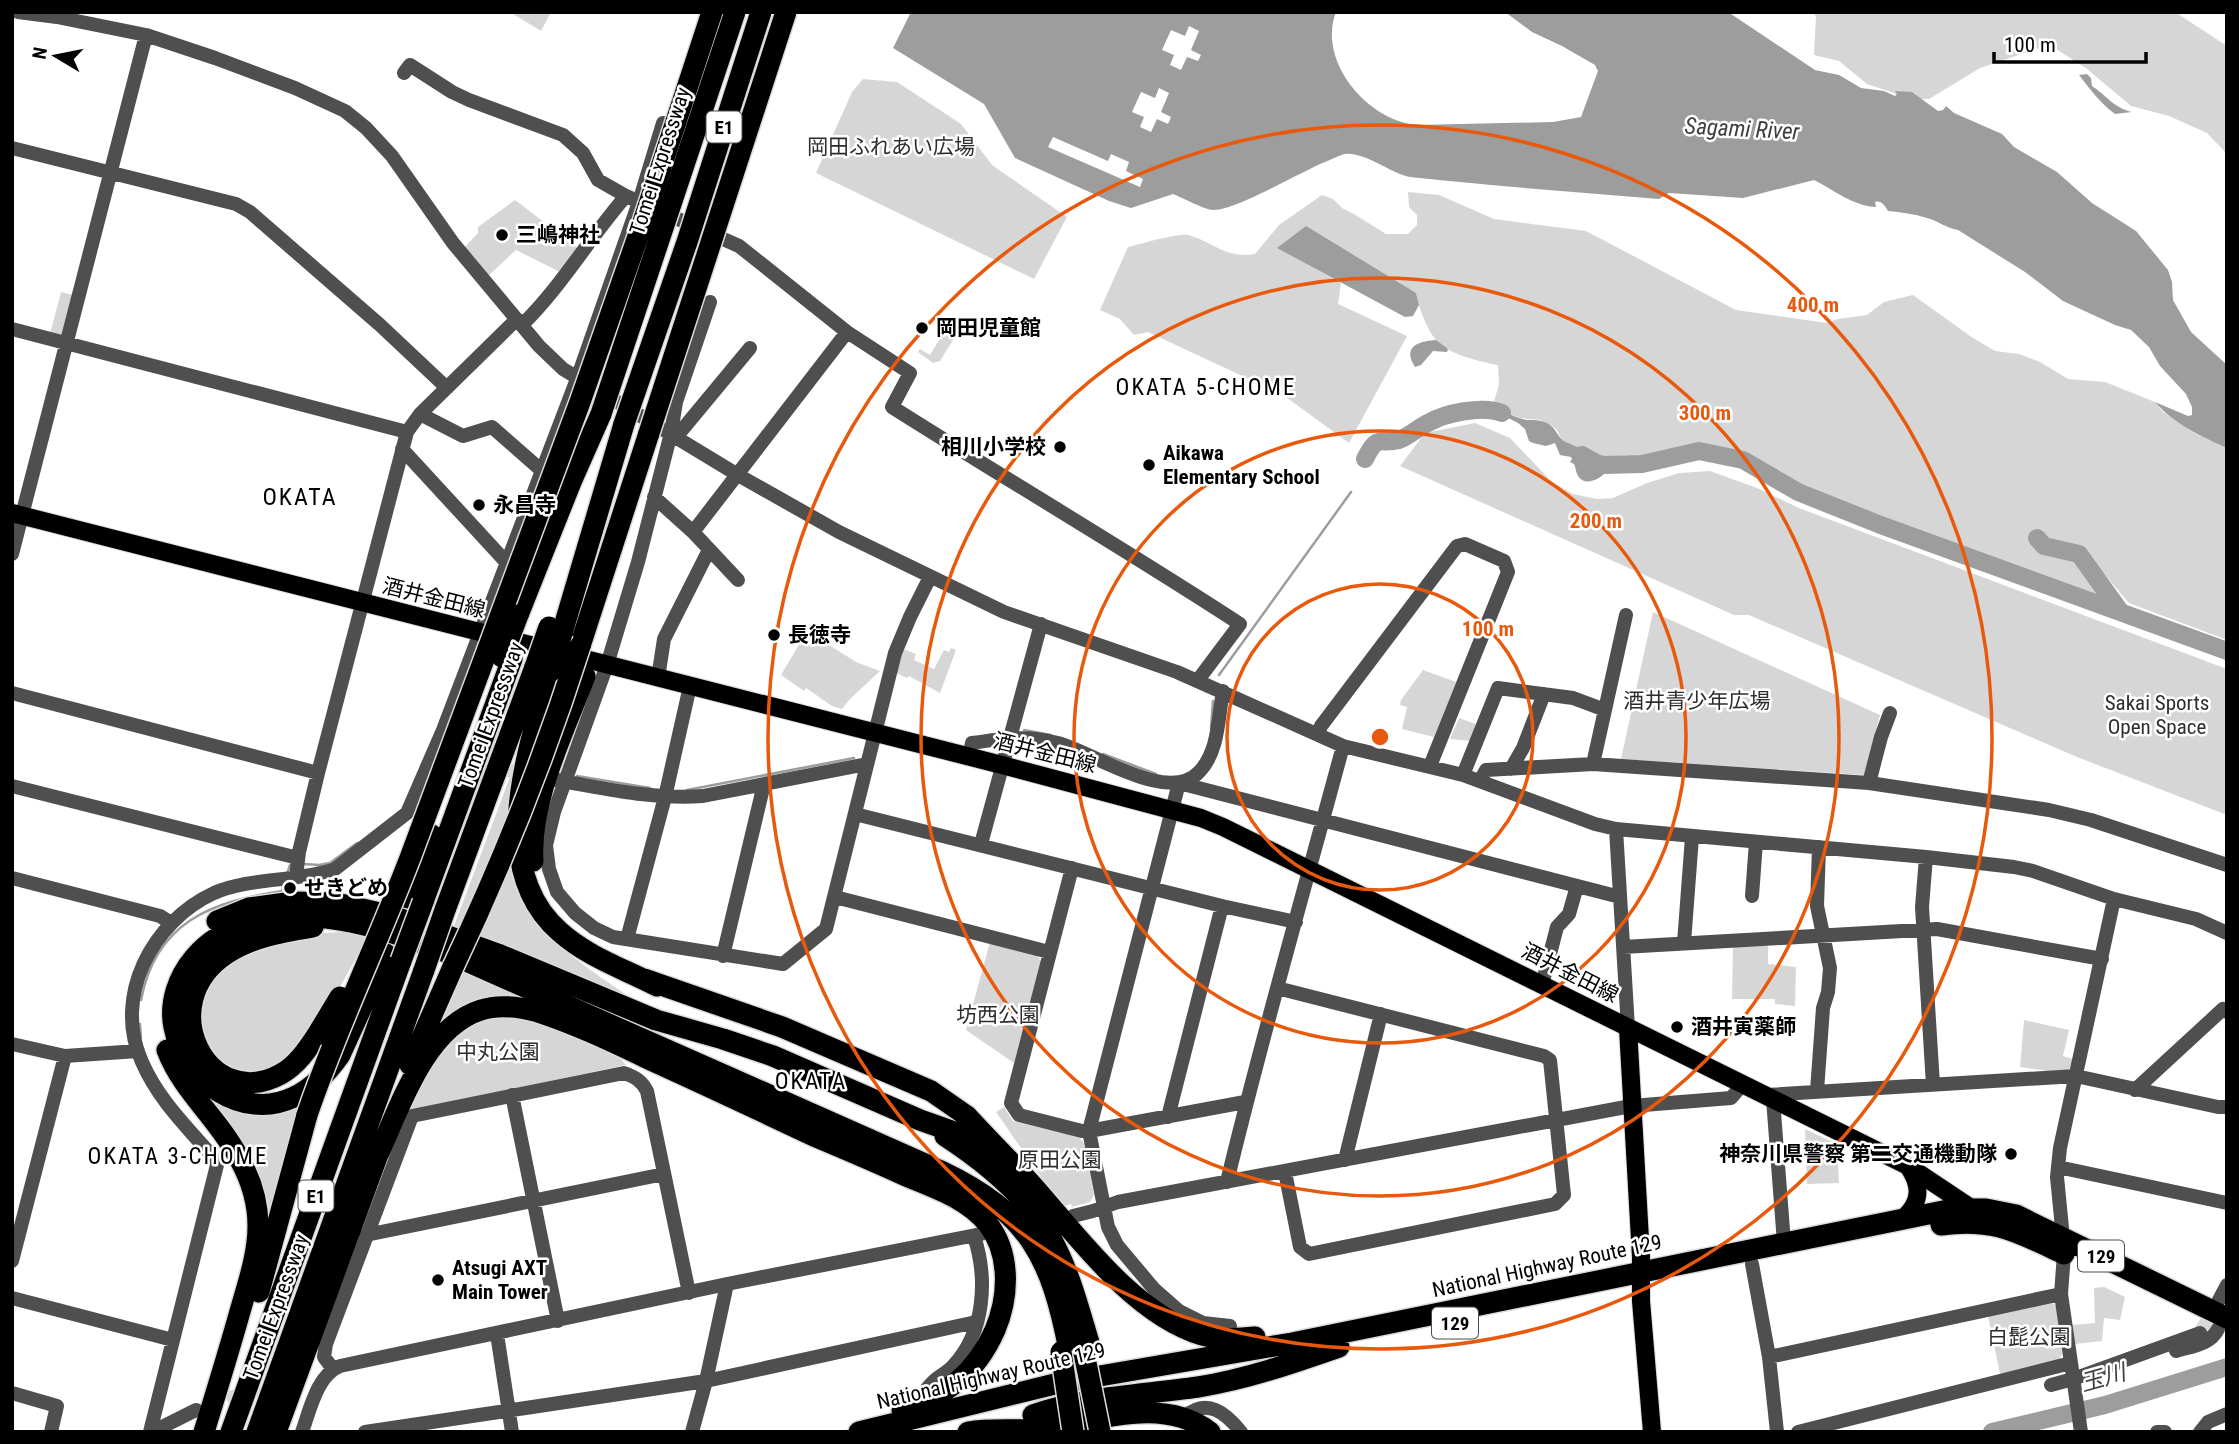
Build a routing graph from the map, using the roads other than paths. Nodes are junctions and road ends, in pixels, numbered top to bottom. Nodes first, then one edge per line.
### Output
1 (18, 12) edge
2 (712, 12) edge
3 (735, 12) edge
4 (761, 12) edge
5 (786, 12) edge
6 (146, 35) junction
7 (404, 73) dead end
8 (663, 123) dead end
9 (12, 148) edge
10 (111, 172) junction
11 (632, 199) junction
12 (710, 302) dead end
13 (519, 322) junction
14 (12, 329) edge
15 (847, 332) junction
16 (67, 343) junction
17 (750, 348) dead end
18 (577, 379) junction
19 (447, 388) junction
20 (419, 414) junction
21 (407, 432) junction
22 (663, 435) junction
23 (402, 449) junction
24 (541, 470) junction
25 (738, 475) junction
26 (654, 497) junction
27 (17, 514) edge
28 (693, 533) junction
29 (709, 550) junction
30 (12, 554) edge
31 (507, 563) junction
32 (930, 577) junction
33 (738, 580) dead end
34 (362, 603) junction
35 (1626, 615) dead end
36 (1041, 624) junction
37 (480, 633) junction
38 (593, 653) junction
39 (543, 669) junction
40 (658, 678) junction
41 (690, 686) junction
42 (1212, 686) junction
43 (12, 694) edge
44 (1544, 694) junction
45 (1605, 710) junction
46 (1890, 713) dead end
47 (874, 733) junction
48 (1318, 734) junction
49 (1010, 737) junction
50 (1343, 746) junction
51 (969, 757) junction
52 (867, 764) junction
53 (1593, 764) junction
54 (1002, 765) junction
55 (1430, 766) junction
56 (1511, 769) junction
57 (318, 773) junction
58 (1463, 775) junction
59 (560, 781) junction
60 (1480, 781) junction
61 (1179, 783) junction
62 (1869, 783) junction
63 (764, 784) junction
64 (12, 786) edge
65 (665, 797) junction
66 (1172, 809) junction
67 (855, 814) junction
68 (1325, 819) junction
69 (1616, 830) junction
70 (1692, 837) junction
71 (1756, 842) junction
72 (981, 844) junction
73 (1819, 847) junction
74 (1926, 857) junction
75 (2227, 865) edge
76 (297, 866) junction
77 (1072, 868) junction
78 (1310, 870) junction
79 (12, 878) edge
80 (1577, 886) junction
81 (1153, 888) junction
82 (1750, 889) dead end
83 (410, 896) junction
84 (835, 897) junction
85 (1620, 897) junction
86 (2115, 899) junction
87 (1222, 906) junction
88 (1296, 922) junction
89 (171, 923) junction
90 (370, 926) junction
91 (1924, 930) junction
92 (2227, 933) edge
93 (1822, 936) junction
94 (628, 939) junction
95 (1684, 943) junction
96 (1623, 947) junction
97 (1049, 952) junction
98 (723, 956) junction
99 (394, 957) junction
100 (2102, 959) junction
101 (613, 965) junction
102 (644, 979) junction
103 (1542, 985) junction
104 (1277, 988) junction
105 (2227, 1012) edge
106 (1381, 1014) junction
107 (1628, 1028) junction
108 (12, 1044) edge
109 (622, 1046) junction
110 (138, 1051) junction
111 (65, 1056) junction
112 (772, 1056) junction
113 (697, 1063) junction
114 (2076, 1076) junction
115 (1743, 1084) junction
116 (1933, 1085) junction
117 (2135, 1090) junction
118 (1817, 1091) junction
119 (512, 1095) junction
120 (1770, 1097) junction
121 (1245, 1102) junction
122 (1631, 1106) junction
123 (2227, 1107) edge
124 (756, 1109) junction
125 (1168, 1117) junction
126 (920, 1120) junction
127 (1558, 1120) junction
128 (1089, 1131) junction
129 (379, 1153) junction
130 (1007, 1159) junction
131 (1345, 1160) junction
132 (1908, 1166) junction
133 (2058, 1167) junction
134 (1285, 1172) junction
135 (664, 1174) junction
136 (1227, 1182) junction
137 (534, 1201) junction
138 (2227, 1203) edge
139 (1105, 1207) junction
140 (1971, 1208) junction
141 (1073, 1216) dead end
142 (1904, 1218) junction
143 (1994, 1224) junction
144 (366, 1236) junction
145 (1784, 1243) junction
146 (2061, 1245) junction
147 (12, 1261) edge
148 (1053, 1264) junction
149 (1752, 1264) junction
150 (1641, 1278) junction
151 (727, 1284) junction
152 (2227, 1285) edge
153 (689, 1293) junction
154 (2061, 1294) junction
155 (12, 1298) edge
156 (558, 1321) junction
157 (976, 1322) junction
158 (2218, 1323) edge
159 (1230, 1326) dead end
160 (1359, 1330) junction
161 (497, 1334) junction
162 (173, 1340) junction
163 (1339, 1347) junction
164 (1076, 1349) junction
165 (1769, 1357) junction
166 (2071, 1363) junction
167 (308, 1371) dead end
168 (328, 1374) junction
169 (706, 1381) junction
170 (2074, 1381) junction
171 (2050, 1385) dead end
172 (12, 1393) edge
173 (912, 1407) junction
174 (196, 1410) tunnel mouth
175 (510, 1411) junction
176 (2227, 1414) edge
177 (1033, 1415) dead end
178 (1184, 1417) junction
179 (972, 1431) edge
180 (1108, 1431) edge
181 (51, 1432) edge
182 (151, 1432) edge
183 (206, 1432) edge
184 (231, 1432) edge
185 (257, 1432) edge
186 (276, 1432) edge
187 (302, 1432) edge
188 (365, 1432) edge
189 (512, 1432) edge
190 (692, 1432) edge
191 (840, 1432) edge
192 (859, 1432) edge
193 (917, 1432) edge
194 (1073, 1432) edge
195 (1086, 1432) edge
196 (1210, 1432) edge
197 (1241, 1432) edge
198 (1652, 1432) edge
199 (1777, 1432) edge
200 (1798, 1432) edge
201 (2081, 1432) edge
202 (2157, 1432) edge
203 (2165, 1432) edge
204 (2200, 1432) edge

1 - 6 street
2 - 83 highway, bridge
3 - 83 highway, Tomei Expressway / E1, bridge
4 - 39 highway, Tomei Expressway / E1, bridge
5 - 22 highway, bridge
6 - 10 street
6 - 13 street
7 - 11 street
8 - 11 street
9 - 10 street
10 - 16 street
10 - 19 street
11 - 13 street
11 - 15 street
11 - 18 street
12 - 22 street
13 - 18 street
13 - 19 street
14 - 16 street
15 - 25 street
15 - 42 street
16 - 21 street
16 - 27 street
17 - 22 street
18 - 22 street
18 - 24 street
19 - 20 street
20 - 21 street
20 - 24 street
21 - 23 street
22 - 25 street
22 - 26 street
22 - 38 highway
23 - 31 street
23 - 34 street
24 - 31 street
25 - 28 street
25 - 32 street
26 - 28 street
26 - 38 street
27 - 30 street
27 - 34 main road, 酒井金田線
28 - 29 street
29 - 33 street
29 - 40 street
31 - 37 street
32 - 36 street
32 - 47 street
34 - 37 main road, 酒井金田線
34 - 57 street
35 - 45 street
36 - 42 street
36 - 49 street
37 - 38 main road, 酒井金田線
37 - 76 street
38 - 40 main road, 酒井金田線
38 - 59 street
38 - 101 highway
38 - 129 highway, bridge
39 - 101 highway
39 - 185 highway, Tomei Expressway / E1, bridge
40 - 41 main road, 酒井金田線
41 - 47 main road, 酒井金田線
41 - 65 street
42 - 48 street
42 - 61 street
43 - 57 street
44 - 45 street
44 - 56 street
44 - 58 street
45 - 53 street
46 - 62 street
47 - 51 main road, 酒井金田線
47 - 52 street
48 - 50 street
48 - 55 street
49 - 51 street
49 - 54 street
49 - 61 street
50 - 55 street
50 - 68 street
51 - 54 main road, 酒井金田線
52 - 63 street
52 - 67 street
53 - 56 street
53 - 62 street
54 - 66 main road, 酒井金田線
54 - 72 street
55 - 58 street
56 - 60 street
57 - 76 street
58 - 60 street
59 - 65 street
59 - 94 street
60 - 69 street
61 - 66 street
61 - 68 street
62 - 75 street
63 - 65 street
63 - 98 street
64 - 76 street
65 - 94 street
66 - 78 main road, 酒井金田線
66 - 81 street
67 - 72 street
67 - 84 street
68 - 78 street
68 - 80 street
69 - 70 street
69 - 85 street
70 - 71 street
70 - 95 street
71 - 73 street
71 - 82 street
72 - 77 street
73 - 74 street
73 - 93 street
74 - 86 street
74 - 91 street
76 - 89 street
77 - 81 street
77 - 97 street
78 - 88 street
78 - 103 main road, 酒井金田線
79 - 89 street
80 - 85 street
80 - 103 street
81 - 87 street
81 - 128 street
83 - 90 highway, bridge
83 - 99 highway, Tomei Expressway / E1, bridge
83 - 183 highway, bridge
84 - 97 street
84 - 98 street
85 - 96 street
86 - 92 street
86 - 100 street
87 - 88 street
87 - 125 street
88 - 104 street
89 - 110 street
90 - 99 highway
90 - 113 highway
91 - 93 street
91 - 100 street
91 - 116 street
93 - 95 street
93 - 118 street
94 - 98 street
95 - 96 street
96 - 107 street
97 - 128 street
99 - 184 highway, Tomei Expressway / E1
100 - 114 street
101 - 102 highway
102 - 112 highway
102 - 130 highway
103 - 107 main road, 酒井金田線
104 - 106 street
104 - 121 street
105 - 117 street
106 - 127 street
106 - 131 street
107 - 115 main road, 酒井金田線
107 - 122 main road
108 - 111 street
109 - 113 highway
109 - 124 highway
109 - 129 highway
110 - 111 street
110 - 162 street
111 - 147 street
112 - 126 highway
112 - 183 highway
113 - 124 highway
113 - 148 highway
114 - 116 street
114 - 117 street
114 - 133 street
115 - 120 main road, 酒井金田線
115 - 122 street
116 - 118 street
117 - 123 street
118 - 120 street
119 - 135 street
119 - 137 street
119 - 144 street
120 - 132 main road, 酒井金田線
120 - 145 street
121 - 125 street
121 - 136 street
122 - 127 street
122 - 150 main road
124 - 173 highway
125 - 128 street
126 - 130 highway
126 - 148 highway
127 - 131 street
127 - 134 street
128 - 139 street
129 - 186 highway
130 - 160 highway
131 - 134 street
132 - 140 main road, 酒井金田線
132 - 142 main road
133 - 138 street
133 - 146 street
134 - 136 street
135 - 137 street
135 - 153 street
136 - 139 street
137 - 144 street
137 - 156 street
139 - 141 street
139 - 159 street
140 - 142 highway, National Highway Route 129 / 129
140 - 143 main road, 酒井金田線
140 - 146 highway, National Highway Route 129 / 129
142 - 145 highway, National Highway Route 129 / 129
143 - 146 highway, National Highway Route 129 / 129
143 - 149 highway, National Highway Route 129 / 129
144 - 168 street
145 - 150 highway, National Highway Route 129 / 129
146 - 154 street
146 - 158 highway, National Highway Route 129 / 129
148 - 164 highway
149 - 150 highway, National Highway Route 129 / 129
149 - 165 street
150 - 160 highway, National Highway Route 129 / 129
150 - 163 highway, National Highway Route 129 / 129
150 - 198 main road
151 - 153 street
151 - 157 street
151 - 169 street
152 - 158 street
153 - 156 street
154 - 165 street
154 - 166 street
155 - 162 street
156 - 161 street
157 - 169 street
157 - 173 street
158 - 170 street
160 - 192 highway, National Highway Route 129 / 129
161 - 168 street
161 - 175 street
162 - 182 street
163 - 177 highway
163 - 193 highway, National Highway Route 129 / 129
164 - 180 highway, bridge
164 - 194 highway, bridge
164 - 195 highway
165 - 199 street
166 - 170 street
166 - 200 street
167 - 168 street
168 - 187 street
169 - 175 street
169 - 190 street
170 - 171 street
170 - 201 street
172 - 181 street
173 - 191 highway
174 - 182 street
175 - 188 street
175 - 189 street
176 - 204 street
178 - 179 highway
178 - 196 highway
178 - 197 street
202 - 203 street

